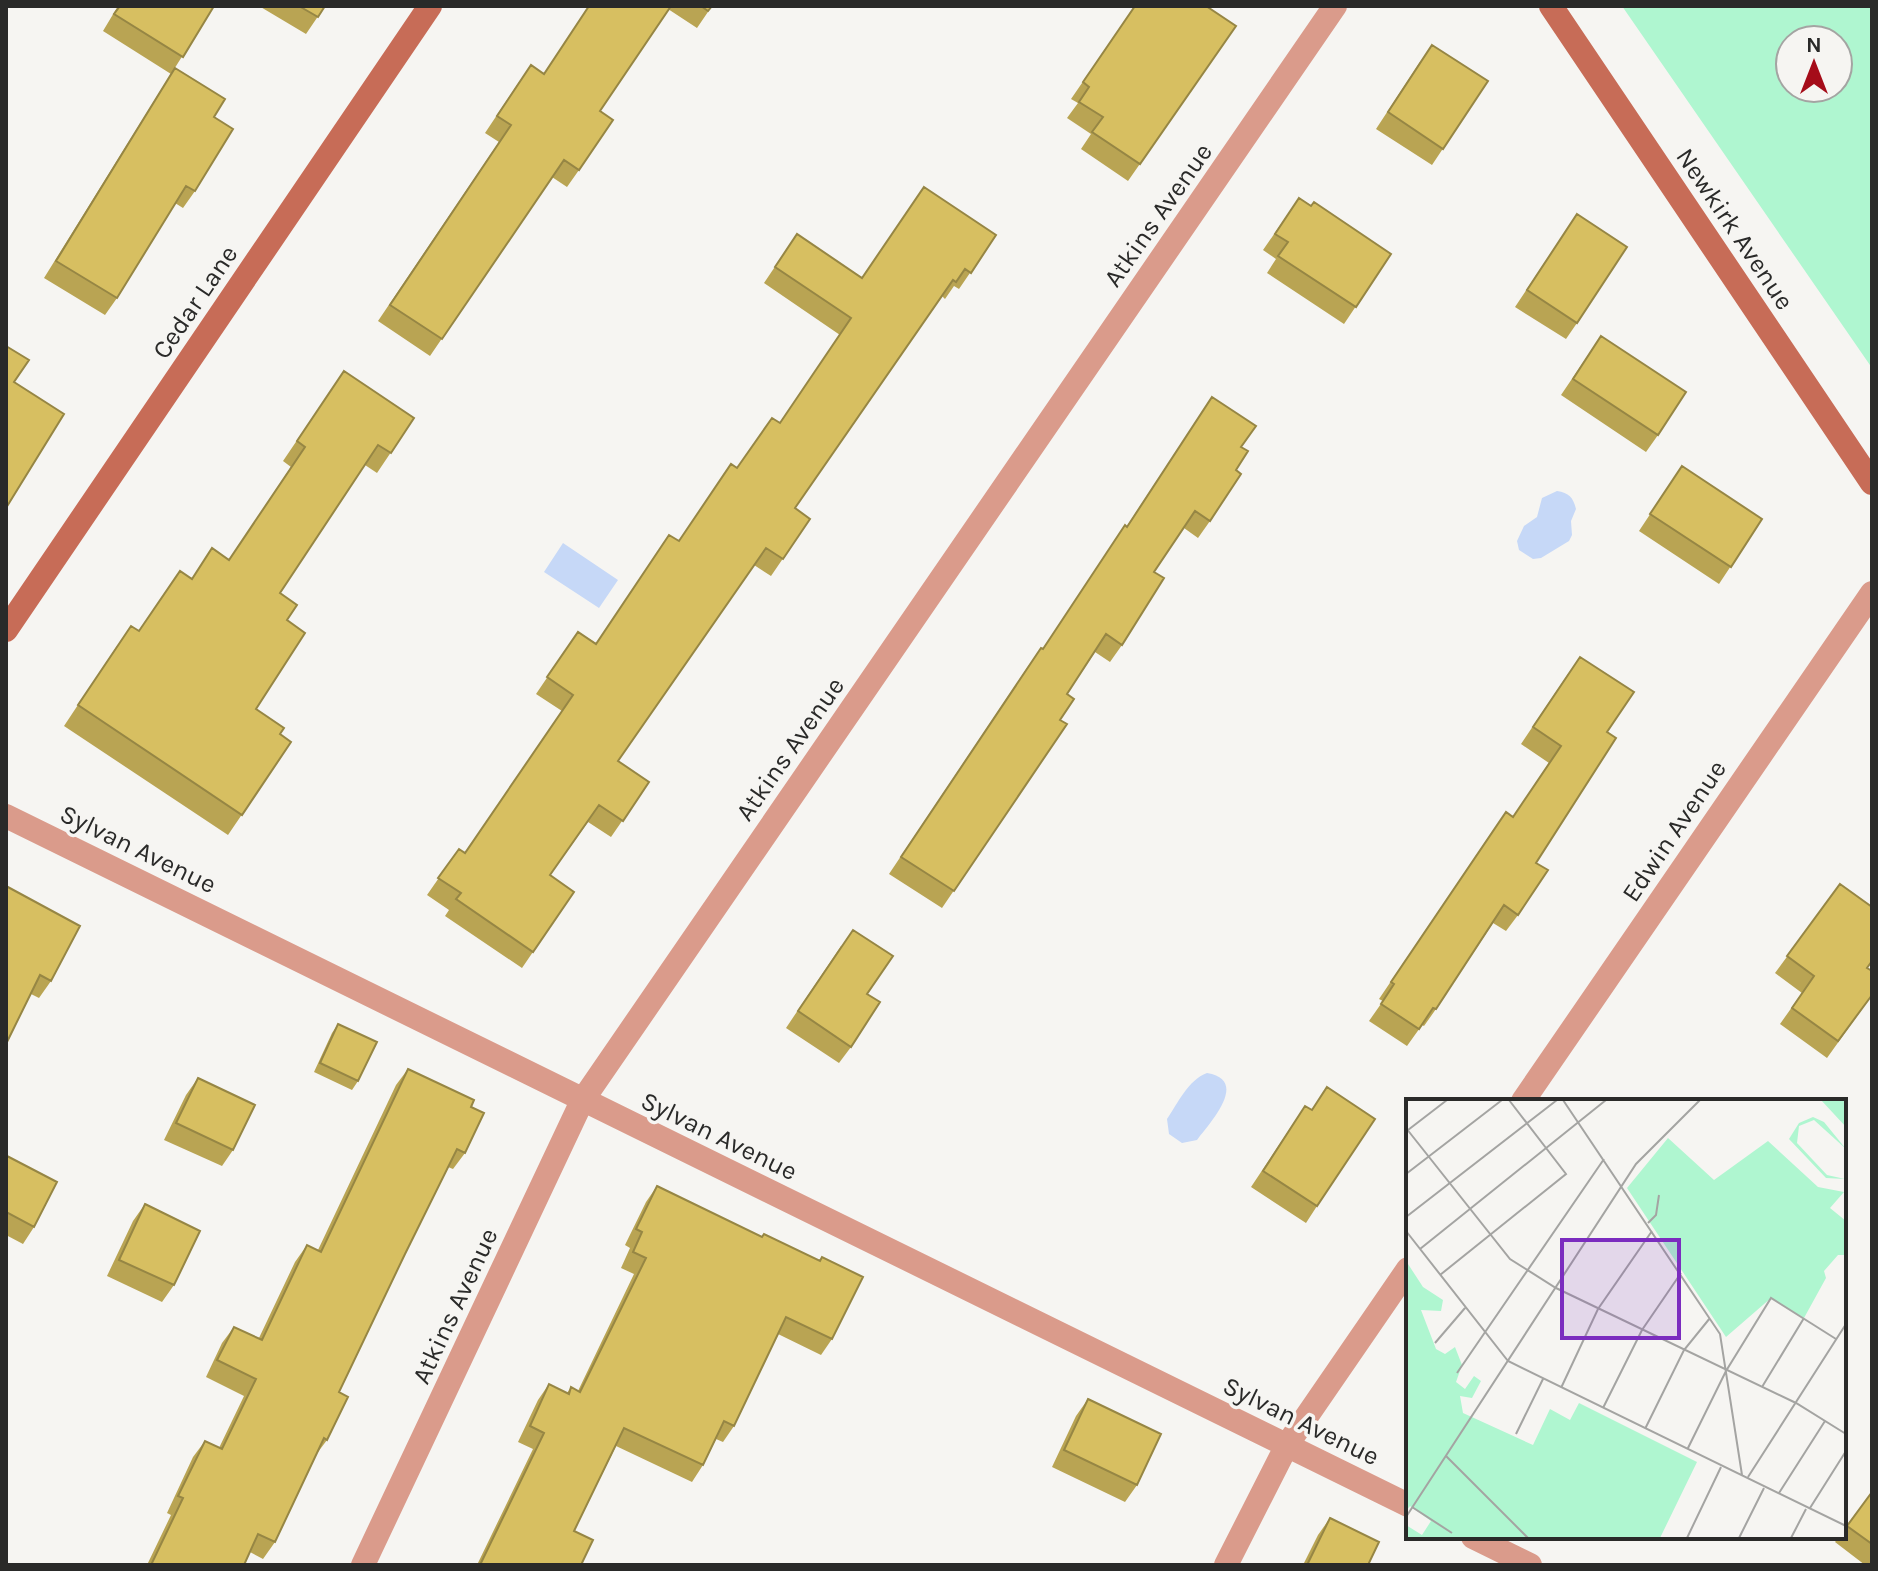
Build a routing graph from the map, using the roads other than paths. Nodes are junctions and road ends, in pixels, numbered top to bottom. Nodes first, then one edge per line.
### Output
1 (430, 6) edge
2 (1335, 6) edge
3 (1551, 6) edge
4 (1872, 483) edge
5 (1872, 593) edge
6 (6, 630) edge
7 (6, 816) edge
8 (1524, 1099) edge
9 (582, 1101) junction
10 (1406, 1272) edge
11 (1287, 1445) junction
12 (1406, 1504) edge
13 (1477, 1539) edge
14 (363, 1565) edge
15 (1226, 1565) edge
16 (1530, 1565) edge

1 - 6 street, Cedar Lane
2 - 9 street, Atkins Avenue
3 - 4 street, Newkirk Avenue
5 - 8 street, Edwin Avenue
7 - 9 street, Sylvan Avenue
9 - 11 street, Sylvan Avenue
9 - 14 street, Atkins Avenue
10 - 11 street
11 - 12 street, Sylvan Avenue
11 - 15 street
13 - 16 street

